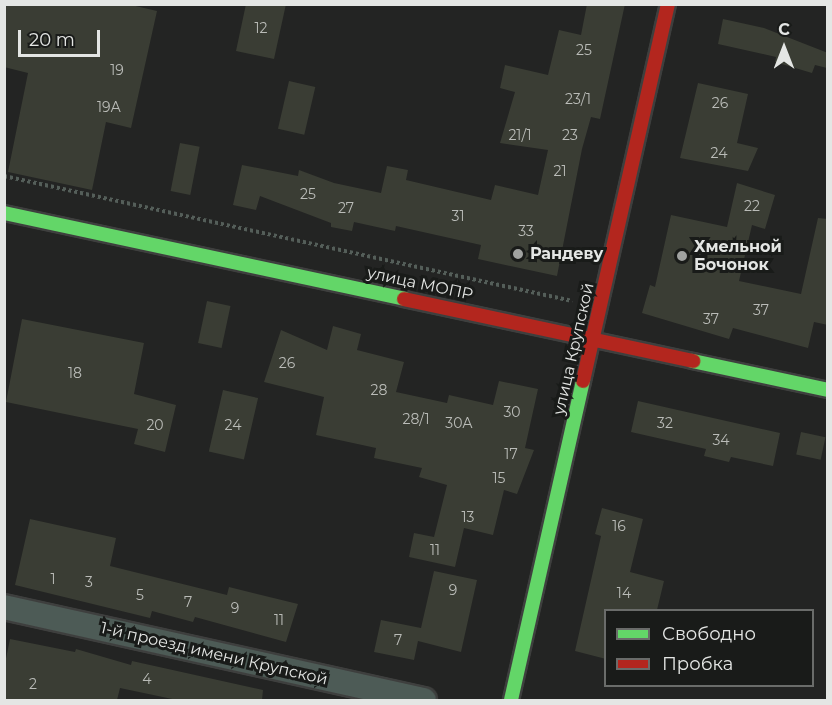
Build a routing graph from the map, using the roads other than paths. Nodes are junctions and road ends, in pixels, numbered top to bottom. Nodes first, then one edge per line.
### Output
1 (668, 4) edge
2 (4, 213) edge
3 (594, 338) junction
4 (828, 390) edge
5 (4, 607) edge
6 (424, 700) edge
7 (511, 700) edge

1 - 3 main road, улица Крупской
2 - 3 main road, улица МОПР
3 - 4 main road, улица МОПР
3 - 7 main road, улица Крупской
5 - 6 street, 1-й проезд имени Крупской

